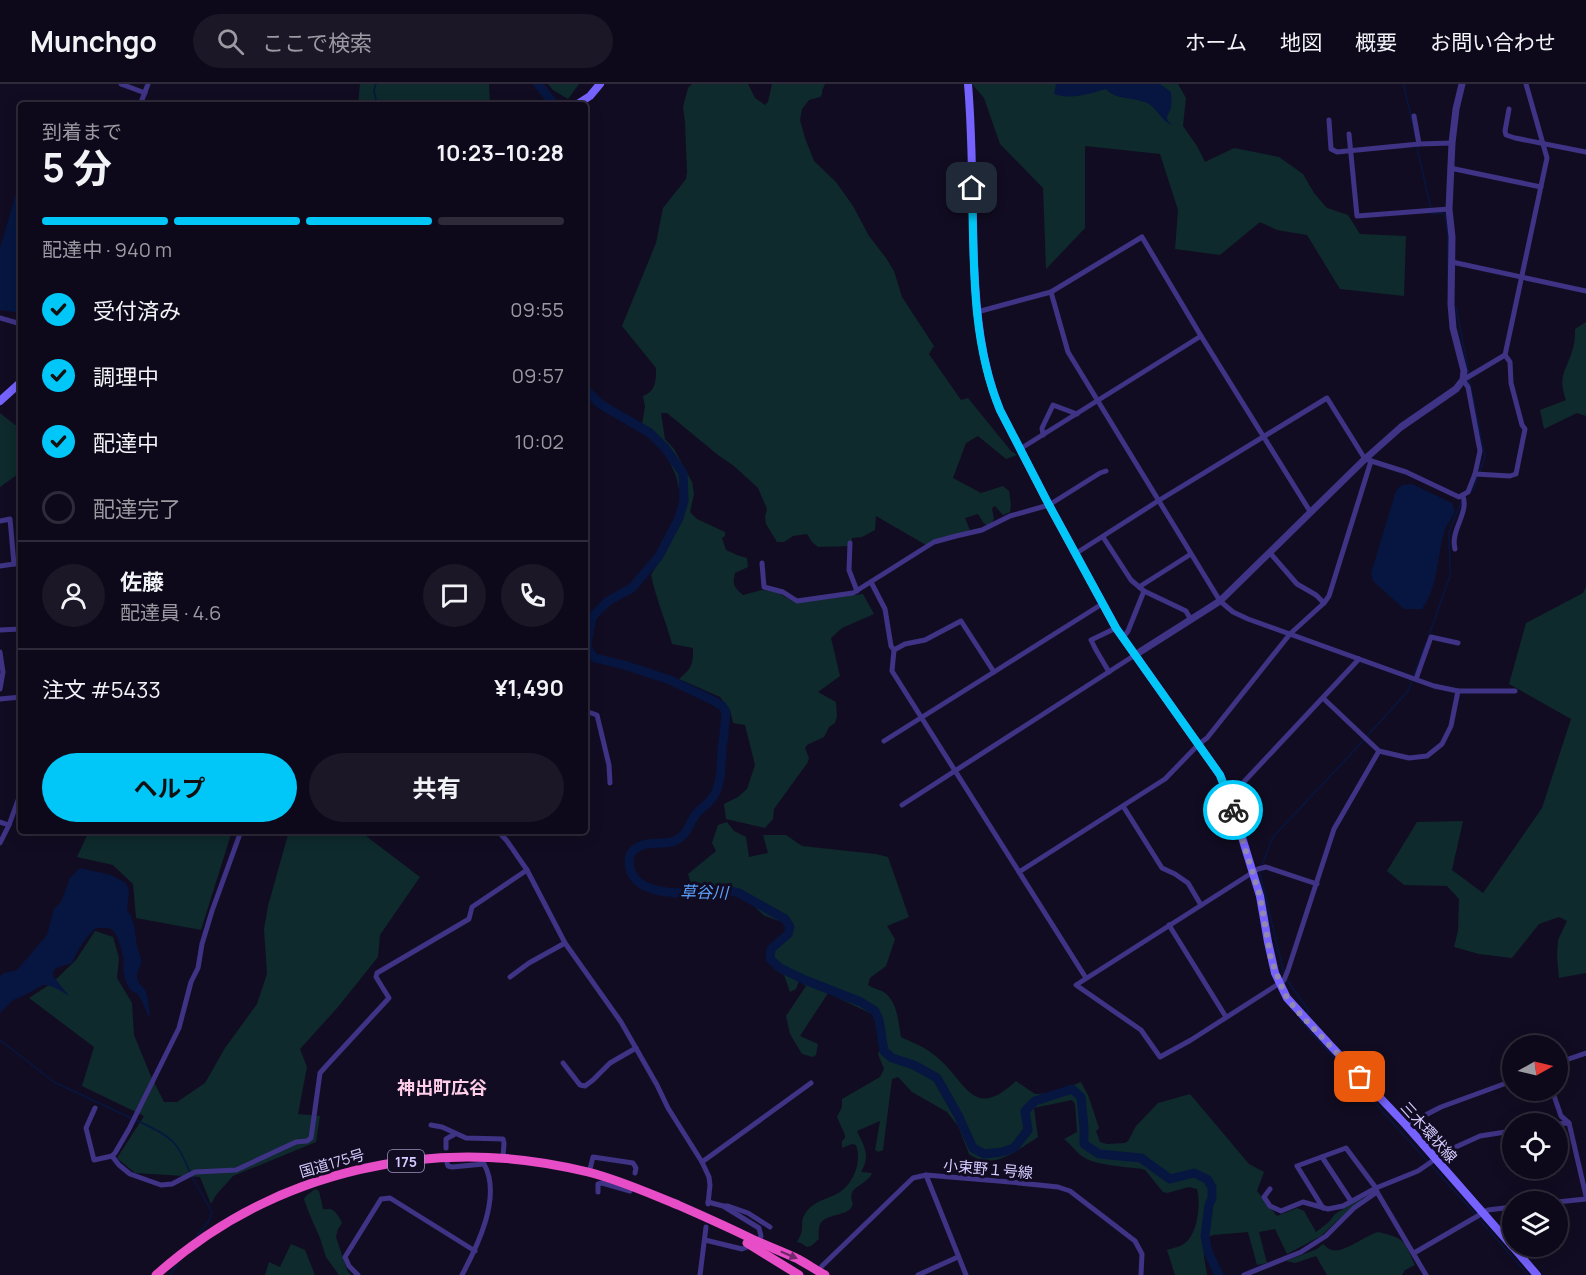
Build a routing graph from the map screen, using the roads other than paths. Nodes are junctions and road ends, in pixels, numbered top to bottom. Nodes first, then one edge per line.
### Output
1 (121, 84) edge
2 (148, 84) edge
3 (600, 84) edge
4 (968, 84) edge
5 (1462, 84) edge
6 (1527, 84) edge
7 (145, 93) junction
8 (141, 102) edge
9 (581, 102) edge
10 (1509, 109) dead end
11 (1414, 116) dead end
12 (1329, 120) dead end
13 (1348, 134) dead end
14 (1452, 143) junction
15 (1543, 143) junction
16 (1419, 144) junction
17 (1350, 150) junction
18 (1586, 152) edge
19 (1450, 168) junction
20 (1541, 187) junction
21 (1449, 209) junction
22 (1452, 262) junction
23 (1522, 278) junction
24 (1586, 291) edge
25 (1050, 292) junction
26 (977, 312) junction
27 (0, 318) edge
28 (18, 323) edge
29 (1201, 336) junction
30 (1505, 355) junction
31 (1463, 380) junction
32 (18, 385) edge
33 (0, 401) edge
34 (1097, 402) junction
35 (1077, 414) junction
36 (1043, 435) junction
37 (1264, 437) junction
38 (1020, 449) junction
39 (1368, 460) junction
40 (1106, 471) dead end
41 (1475, 474) junction
42 (1463, 496) junction
43 (1158, 501) junction
44 (1049, 505) junction
45 (1311, 513) junction
46 (0, 521) edge
47 (1103, 537) junction
48 (850, 543) dead end
49 (1455, 549) dead end
50 (1269, 553) junction
51 (1075, 554) junction
52 (1191, 554) junction
53 (18, 563) edge
54 (762, 563) dead end
55 (0, 566) edge
56 (871, 582) junction
57 (1142, 589) junction
58 (857, 591) junction
59 (1220, 601) junction
60 (1324, 603) junction
61 (1102, 604) junction
62 (1191, 620) junction
63 (1116, 628) junction
64 (18, 629) edge
65 (0, 630) edge
66 (1290, 634) junction
67 (1123, 638) junction
68 (1458, 644) dead end
69 (894, 650) junction
70 (0, 652) edge
71 (1135, 655) junction
72 (1359, 659) junction
73 (994, 672) junction
74 (1109, 672) junction
75 (1416, 680) junction
76 (0, 689) edge
77 (1458, 691) junction
78 (1515, 691) dead end
79 (18, 697) edge
80 (1323, 698) junction
81 (0, 699) edge
82 (588, 712) edge
83 (921, 717) junction
84 (884, 741) dead end
85 (1199, 744) junction
86 (1379, 750) junction
87 (955, 772) junction
88 (610, 783) dead end
89 (1227, 790) junction
90 (18, 800) edge
91 (902, 805) dead end
92 (1123, 806) junction
93 (0, 822) edge
94 (9, 825) junction
95 (240, 834) edge
96 (501, 834) edge
97 (0, 843) edge
98 (527, 870) junction
99 (1019, 872) junction
100 (1253, 872) junction
101 (1317, 884) junction
102 (1201, 905) junction
103 (1169, 925) junction
104 (564, 943) junction
105 (510, 977) dead end
106 (1086, 978) junction
107 (1280, 983) junction
108 (1226, 1017) junction
109 (636, 1048) junction
110 (1586, 1053) edge
111 (1568, 1059) edge
112 (563, 1063) dead end
113 (811, 1083) dead end
114 (1502, 1085) edge
115 (1556, 1101) edge
116 (95, 1108) dead end
117 (1569, 1123) joint
118 (431, 1125) dead end
119 (1406, 1125) junction
120 (1502, 1133) edge
121 (455, 1134) junction
122 (446, 1148) dead end
123 (112, 1156) junction
124 (1322, 1157) junction
125 (503, 1158) junction
126 (1436, 1159) junction
127 (485, 1160) junction
128 (702, 1161) junction
129 (447, 1163) dead end
130 (589, 1173) junction
131 (635, 1173) dead end
132 (926, 1175) junction
133 (1270, 1189) dead end
134 (1377, 1190) junction
135 (630, 1191) dead end
136 (598, 1192) dead end
137 (1586, 1198) edge
138 (1568, 1200) edge
139 (1351, 1201) junction
140 (723, 1206) junction
141 (1323, 1208) junction
142 (1502, 1208) edge
143 (1483, 1213) junction
144 (706, 1227) dead end
145 (770, 1227) dead end
146 (1502, 1235) edge
147 (705, 1240) junction
148 (755, 1244) junction
149 (475, 1251) junction
150 (1414, 1253) junction
151 (958, 1257) junction
152 (1521, 1257) edge
153 (824, 1271) edge
154 (156, 1275) edge
155 (358, 1275) edge
156 (462, 1275) edge
157 (700, 1275) edge
158 (799, 1275) edge
159 (918, 1275) edge
160 (966, 1275) edge
161 (1141, 1275) edge
162 (1244, 1275) edge
163 (1426, 1275) edge
164 (1537, 1275) edge

1 - 7 street
2 - 7 street
3 - 9 main road
4 - 26 main road, 三木環状線
5 - 14 street
6 - 15 street
7 - 8 street
10 - 15 street
11 - 16 street
12 - 17 street
13 - 17 street
14 - 16 street
14 - 19 street
15 - 18 street
15 - 20 street
16 - 17 street
17 - 21 street
19 - 20 street
19 - 21 street
20 - 23 street
21 - 22 street
22 - 23 street
22 - 31 street
23 - 24 street
23 - 30 street
25 - 26 street
25 - 29 street
25 - 34 street
26 - 38 main road, 三木環状線
27 - 28 street
29 - 34 street
29 - 37 street
30 - 31 street
30 - 41 street
31 - 39 street
31 - 41 street
32 - 33 main road
34 - 35 street
34 - 43 street
35 - 36 street
35 - 36 street
36 - 38 street
37 - 39 street
37 - 43 street
37 - 45 street
38 - 44 main road, 三木環状線
39 - 42 street
39 - 45 street
39 - 60 street
40 - 44 street
41 - 42 street
42 - 49 street
43 - 47 street
43 - 52 street
44 - 51 main road, 三木環状線
44 - 56 street
45 - 50 street
46 - 53 street
47 - 51 street
47 - 57 street
48 - 58 street
50 - 59 street
50 - 60 street
51 - 61 main road, 三木環状線
52 - 57 street
52 - 59 street
53 - 55 street
54 - 58 street
56 - 58 street
56 - 69 street
57 - 62 street
57 - 67 street
59 - 62 street
59 - 66 street
60 - 66 street
61 - 63 main road, 三木環状線
61 - 73 street
62 - 71 street
63 - 67 main road, 三木環状線
63 - 74 street
64 - 65 street
66 - 72 street
66 - 85 street
67 - 71 main road, 三木環状線
68 - 75 street
69 - 73 street
69 - 83 street
70 - 76 street
71 - 74 street
71 - 85 main road, 三木環状線
72 - 75 street
72 - 80 street
73 - 83 street
74 - 87 street
75 - 77 street
77 - 78 street
77 - 86 street
79 - 81 street
80 - 86 street
80 - 89 street
82 - 88 street
83 - 84 street
83 - 87 street
85 - 89 main road, 三木環状線
85 - 92 street
86 - 101 street
87 - 91 street
87 - 99 street
89 - 100 main road, 三木環状線
90 - 94 street
92 - 99 street
92 - 102 street
93 - 94 street
94 - 97 street
95 - 123 street
96 - 98 street
98 - 104 street
98 - 123 street
99 - 106 street
100 - 101 street
100 - 102 street
100 - 107 main road, 三木環状線
101 - 107 street
102 - 103 street
103 - 106 street
103 - 108 street
104 - 105 street
104 - 109 street
106 - 108 street
107 - 108 street
107 - 119 main road, 三木環状線
109 - 112 street
109 - 128 street
110 - 111 street
113 - 128 street
114 - 119 street
115 - 117 street
116 - 123 street
117 - 137 street
118 - 121 street
119 - 126 main road, 三木環状線
120 - 126 street
121 - 122 street
121 - 125 street
124 - 134 street
124 - 139 street
124 - 141 street
125 - 127 highway, 国道175号 / 175
125 - 130 highway, 国道175号 / 175
126 - 134 street
126 - 143 main road, 三木環状線
127 - 129 street
127 - 149 street
127 - 154 highway, 国道175号 / 175
128 - 140 street
130 - 131 street
130 - 148 highway, 国道175号 / 175
132 - 151 street
132 - 153 street, 小束野１号線
132 - 161 street, 小束野１号線
133 - 141 street
134 - 139 street
134 - 150 street
134 - 162 street
135 - 136 street
137 - 138 street
139 - 141 street
140 - 145 street
140 - 148 street
142 - 143 street
143 - 146 main road, 三木環状線
143 - 150 street
144 - 147 street
147 - 148 street
147 - 157 street
148 -> 153 highway, 国道175号 / 175
148 - 158 highway, 国道175号 / 175
149 - 155 street
149 - 156 street
150 - 163 street
151 - 159 street
151 - 160 street
152 - 164 main road, 三木環状線

